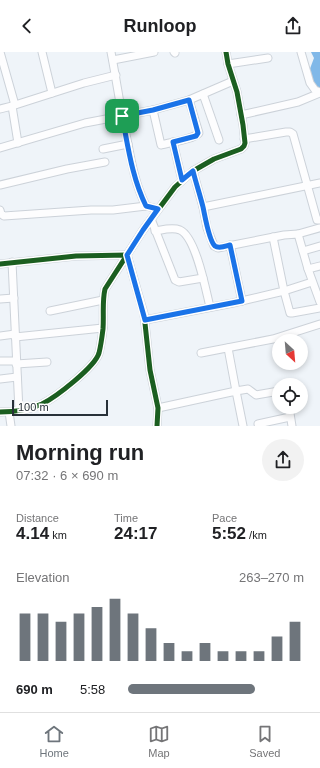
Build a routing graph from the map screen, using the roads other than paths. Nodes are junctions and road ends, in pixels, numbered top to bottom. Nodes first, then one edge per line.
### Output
1 (0, 52) edge
2 (42, 52) edge
3 (111, 52) edge
4 (154, 52) edge
5 (226, 52) edge
6 (301, 52) edge
7 (268, 58) dead end
8 (113, 60) junction
9 (228, 64) junction
10 (116, 75) junction
11 (233, 81) junction
12 (320, 92) edge
13 (52, 93) junction
14 (203, 94) junction
15 (189, 100) junction
16 (13, 105) junction
17 (0, 109) edge
18 (153, 110) junction
19 (240, 114) junction
20 (122, 116) junction
21 (244, 139) junction
22 (219, 140) dead end
23 (173, 142) junction
24 (18, 143) junction
25 (128, 144) junction
26 (0, 148) edge
27 (104, 149) dead end
28 (105, 162) dead end
29 (193, 171) junction
30 (182, 180) junction
31 (320, 183) edge
32 (0, 185) edge
33 (307, 186) junction
34 (146, 206) junction
35 (203, 207) junction
36 (158, 209) junction
37 (0, 210) edge
38 (151, 219) junction
39 (318, 220) edge
40 (320, 229) edge
41 (155, 231) junction
42 (298, 234) junction
43 (273, 237) junction
44 (230, 245) junction
45 (320, 246) edge
46 (303, 251) junction
47 (127, 255) junction
48 (12, 262) junction
49 (0, 264) edge
50 (320, 266) edge
51 (308, 270) junction
52 (203, 278) junction
53 (312, 282) junction
54 (284, 291) junction
55 (14, 298) junction
56 (0, 299) edge
57 (103, 300) junction
58 (320, 300) edge
59 (242, 301) junction
60 (210, 307) junction
61 (320, 308) edge
62 (50, 311) dead end
63 (145, 320) junction
64 (320, 324) edge
65 (103, 328) junction
66 (0, 336) edge
67 (15, 336) junction
68 (228, 348) junction
69 (201, 353) dead end
70 (0, 361) edge
71 (16, 362) junction
72 (47, 362) dead end
73 (17, 377) junction
74 (0, 379) edge
75 (236, 391) junction
76 (272, 392) edge
77 (158, 408) junction
78 (19, 411) junction
79 (0, 412) edge
80 (9, 412) junction
81 (290, 414) edge
82 (290, 417) junction
83 (258, 424) dead end
84 (11, 426) edge
85 (157, 426) edge
86 (243, 426) edge
87 (292, 426) edge

1 - 16 street
2 - 13 street
3 - 8 street
4 - 8 street
5 - 9 street
6 - 12 street
7 - 9 street
8 - 10 street
9 - 11 street
10 - 13 street
10 - 20 street
11 - 14 street
11 - 19 street
12 - 19 street
13 - 16 street
14 - 15 street
14 - 22 street
15 - 18 street
15 - 23 street
16 - 17 street
16 - 24 street
18 - 20 street
18 - 23 street
19 - 21 street
20 - 24 street
20 - 25 street
21 - 29 street
21 - 33 street
23 - 30 street
24 - 26 street
25 - 27 street
25 - 34 street
28 - 32 street
29 - 30 street
29 - 35 street
30 - 36 street
31 - 33 street
33 - 35 street
33 - 39 street
34 - 36 street
34 - 37 street
35 - 44 street
36 - 38 street
38 - 41 street
38 - 47 street
39 - 40 street
40 - 42 street
41 - 52 street
41 - 52 street
42 - 43 street
42 - 46 street
43 - 44 street
43 - 54 street
44 - 59 street
45 - 46 street
46 - 51 street
47 - 48 street
47 - 57 street
47 - 63 street
48 - 49 street
48 - 55 street
50 - 51 street
51 - 53 street
52 - 60 street
53 - 54 street
53 - 58 street
54 - 59 street
54 - 61 street
55 - 56 street
55 - 67 street
57 - 62 street
57 - 65 street
59 - 60 street
60 - 63 street
63 - 77 street
64 - 68 street
65 - 67 street
65 - 78 street
66 - 67 street
67 - 71 street
68 - 69 street
68 - 75 street
70 - 71 street
71 - 72 street
71 - 73 street
73 - 74 street
73 - 78 street
75 - 76 street
75 - 77 street
75 - 86 street
77 - 85 street
78 - 80 street
79 - 80 street
80 - 84 street
81 - 82 street
82 - 83 street
82 - 87 street

